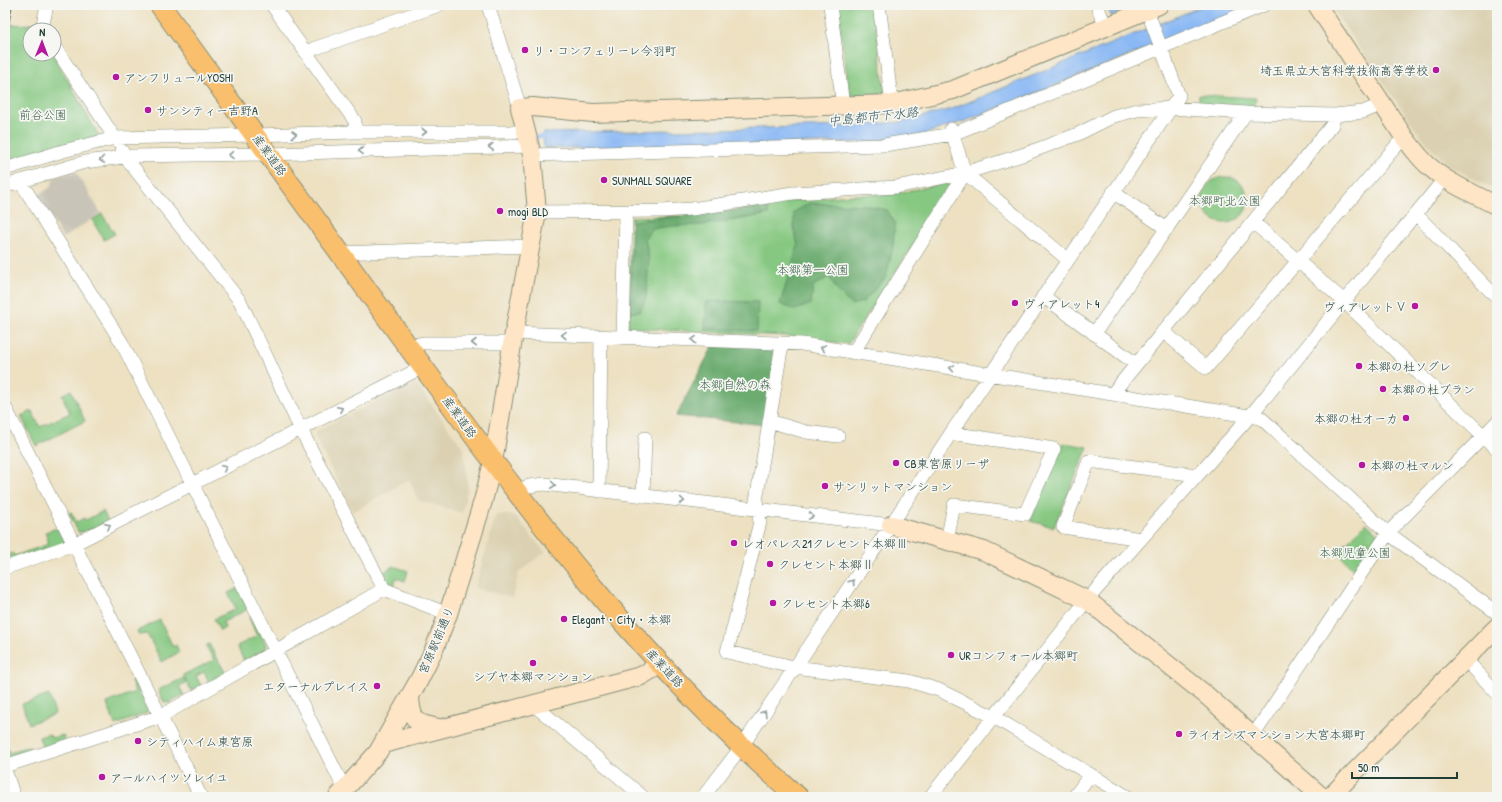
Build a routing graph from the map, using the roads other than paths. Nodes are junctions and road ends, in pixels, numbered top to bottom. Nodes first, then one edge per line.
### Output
1 (47, 5) edge
2 (160, 5) edge
3 (272, 5) edge
4 (439, 5) edge
5 (488, 5) edge
6 (830, 5) edge
7 (879, 5) edge
8 (1097, 5) edge
9 (1264, 5) edge
10 (1317, 5) edge
11 (1153, 12) edge
12 (43, 22) edge
13 (1106, 28) junction
14 (1160, 43) junction
15 (307, 54) junction
16 (62, 58) edge
17 (892, 104) junction
18 (1382, 104) junction
19 (843, 106) junction
20 (520, 108) junction
21 (1170, 108) junction
22 (1246, 113) junction
23 (1335, 114) junction
24 (952, 131) junction
25 (355, 132) junction
26 (255, 136) junction
27 (1404, 137) junction
28 (529, 144) junction
29 (120, 147) junction
30 (269, 154) junction
31 (5, 169) edge
32 (965, 172) junction
33 (1445, 178) junction
34 (20, 181) junction
35 (5, 186) edge
36 (1114, 192) junction
37 (1497, 206) edge
38 (537, 212) junction
39 (626, 212) junction
40 (1416, 214) junction
41 (1253, 222) junction
42 (1167, 229) junction
43 (531, 246) junction
44 (340, 253) junction
45 (1068, 259) junction
46 (1298, 261) junction
47 (1043, 296) junction
48 (1497, 298) edge
49 (1344, 301) junction
50 (1163, 331) junction
51 (1094, 334) junction
52 (601, 337) junction
53 (513, 338) junction
54 (623, 338) junction
55 (782, 344) junction
56 (408, 346) junction
57 (853, 352) junction
58 (1136, 364) junction
59 (423, 367) junction
60 (990, 375) junction
61 (1112, 394) junction
62 (5, 407) edge
63 (1250, 416) junction
64 (769, 421) junction
65 (1497, 422) edge
66 (301, 430) junction
67 (950, 433) junction
68 (1483, 435) junction
69 (838, 436) dead end
70 (645, 438) dead end
71 (1497, 449) edge
72 (493, 462) junction
73 (1197, 475) junction
74 (192, 484) junction
75 (515, 491) junction
76 (598, 491) junction
77 (644, 496) junction
78 (758, 510) junction
79 (891, 525) junction
80 (1388, 533) junction
81 (1141, 539) junction
82 (947, 541) junction
83 (74, 544) junction
84 (5, 568) edge
85 (384, 589) junction
86 (1087, 600) junction
87 (1497, 613) edge
88 (448, 614) junction
89 (1497, 627) edge
90 (275, 651) junction
91 (1465, 659) junction
92 (661, 664) junction
93 (794, 668) junction
94 (1497, 693) edge
95 (410, 698) junction
96 (533, 704) junction
97 (161, 716) junction
98 (994, 718) junction
99 (440, 728) junction
100 (1253, 736) junction
101 (383, 744) junction
102 (742, 746) junction
103 (5, 766) edge
104 (5, 770) edge
105 (1090, 775) junction
106 (342, 794) edge
107 (14, 797) edge
108 (201, 797) edge
109 (643, 797) edge
110 (703, 797) edge
111 (798, 797) edge
112 (930, 797) edge
113 (1074, 797) edge
114 (1128, 797) edge
115 (1322, 797) edge
116 (1330, 797) edge

1 - 12 street
2 - 26 main road, 産業道路
3 - 15 street
4 - 15 street
5 - 20 street
6 - 19 street
7 - 17 street
8 - 13 street
9 - 14 street
10 - 18 street
11 - 13 street
11 - 14 street
13 - 17 street
14 - 21 street
14 - 24 street
15 - 25 street
16 - 29 street
17 - 19 street
18 - 23 street
18 - 27 street
19 - 20 street
20 - 28 street, 宮原駅前通り
21 - 22 street
21 - 32 street
21 - 36 street
22 - 23 street
22 - 42 street
23 - 41 street
24 - 28 street
24 - 32 street
26 -> 25 street
25 -> 28 street
26 - 29 street
26 - 30 main road, 産業道路
27 - 33 street
27 - 46 street
28 -> 30 street
28 - 38 street, 宮原駅前通り
30 -> 29 street
29 - 31 street
29 -> 34 street
29 - 66 street
30 - 44 main road, 産業道路
32 - 39 street
32 - 45 street
32 - 57 street
33 - 37 street
33 - 40 street
34 - 35 street
34 - 74 street
36 - 42 street
36 - 45 street
38 - 39 street
38 - 43 street, 宮原駅前通り
39 - 54 street
40 - 48 street
40 - 49 street
41 - 46 street
41 - 50 street
42 - 51 street
43 - 44 street
43 - 53 street, 宮原駅前通り
44 - 56 main road, 産業道路
45 - 47 street
46 - 49 street
46 - 50 street
47 - 51 street
47 - 60 street
49 - 63 street
49 - 68 street
50 - 58 street
51 - 58 street
52 -> 53 street
52 - 54 street
52 - 76 street
53 -> 56 street
53 - 72 street, 宮原駅前通り
55 -> 54 street
57 -> 55 street
55 - 64 street
56 - 59 main road, 産業道路
60 -> 57 street
58 - 61 street
66 -> 59 street
59 - 72 main road, 産業道路
60 - 61 street
60 - 67 street
61 - 63 street
62 - 83 street
63 - 73 street
63 - 80 street
64 - 69 street
64 - 78 street
65 - 68 street
74 -> 66 street
66 - 85 street
67 - 79 street
67 - 82 street
68 - 71 street
68 - 80 street
70 - 77 street
72 - 75 main road, 産業道路
72 - 88 street, 宮原駅前通り
73 - 81 street
73 - 81 street
83 -> 74 street
74 - 90 street
75 -> 76 street
75 - 92 main road, 産業道路
76 - 77 street
77 -> 78 street
78 -> 79 street
78 - 93 street
79 - 82 street
93 -> 79 street
80 - 87 street
80 - 100 street
81 - 86 street
82 - 86 street
83 - 84 street
83 - 97 street
85 - 88 street
85 - 90 street
86 - 98 street
86 - 100 street
88 - 95 street, 宮原駅前通り
89 - 91 street
90 - 97 street
90 - 106 street
91 - 94 street
91 - 116 street
92 - 96 street
92 - 102 main road, 産業道路
93 - 98 street
102 -> 93 street
95 - 99 street
95 - 101 street, 宮原駅前通り
96 - 99 street
96 - 109 street
97 - 103 street
97 - 108 street
98 - 105 street
98 - 112 street
99 - 101 street
100 - 115 street
101 - 106 street, 宮原駅前通り
102 - 110 street
102 - 111 main road, 産業道路
104 - 107 street
105 - 113 street
105 - 114 street

